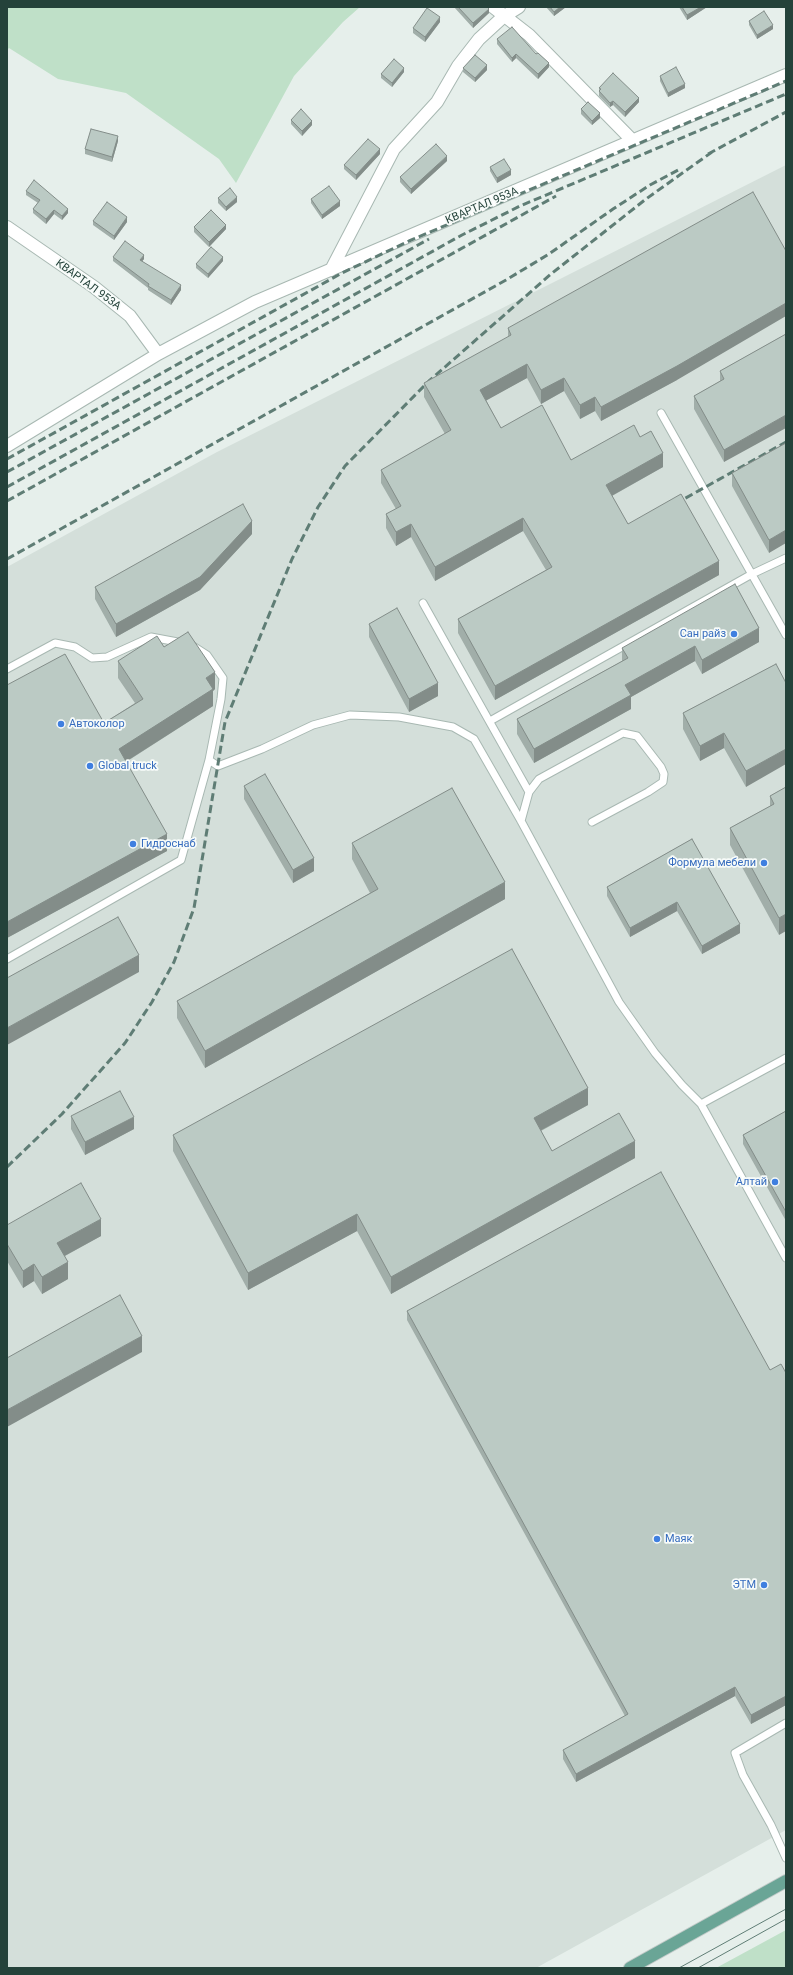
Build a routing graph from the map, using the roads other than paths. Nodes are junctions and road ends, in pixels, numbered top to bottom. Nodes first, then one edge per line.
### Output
1 (493, 7) edge
2 (519, 7) edge
3 (503, 17) junction
4 (786, 75) edge
5 (632, 140) junction
6 (7, 227) edge
7 (332, 270) junction
8 (158, 354) junction
9 (661, 413) dead end
10 (7, 446) edge
11 (786, 558) edge
12 (752, 574) junction
13 (424, 603) dead end
14 (786, 635) edge
15 (7, 669) edge
16 (490, 721) junction
17 (209, 760) junction
18 (529, 792) junction
19 (521, 821) junction
20 (592, 822) dead end
21 (7, 959) edge
22 (786, 1058) edge
23 (702, 1104) junction
24 (786, 1258) edge
25 (786, 1723) edge
26 (786, 1858) edge
27 (786, 1881) edge
28 (630, 1968) edge

1 - 3 street
2 - 3 street
3 - 5 street
3 - 7 street
4 - 5 street, КВАРТАЛ 953А
5 - 7 street, КВАРТАЛ 953А
6 - 8 street, КВАРТАЛ 953А
7 - 8 street, КВАРТАЛ 953А
8 - 10 street, КВАРТАЛ 953А
9 - 12 lane
11 - 12 lane
12 - 14 lane
12 - 16 lane
13 - 16 lane
15 - 17 lane
16 - 18 lane
17 - 19 lane
17 - 21 lane
18 - 19 lane
18 - 20 lane
19 - 23 lane
22 - 23 lane
23 - 24 lane
25 - 26 lane
27 - 28 main road

